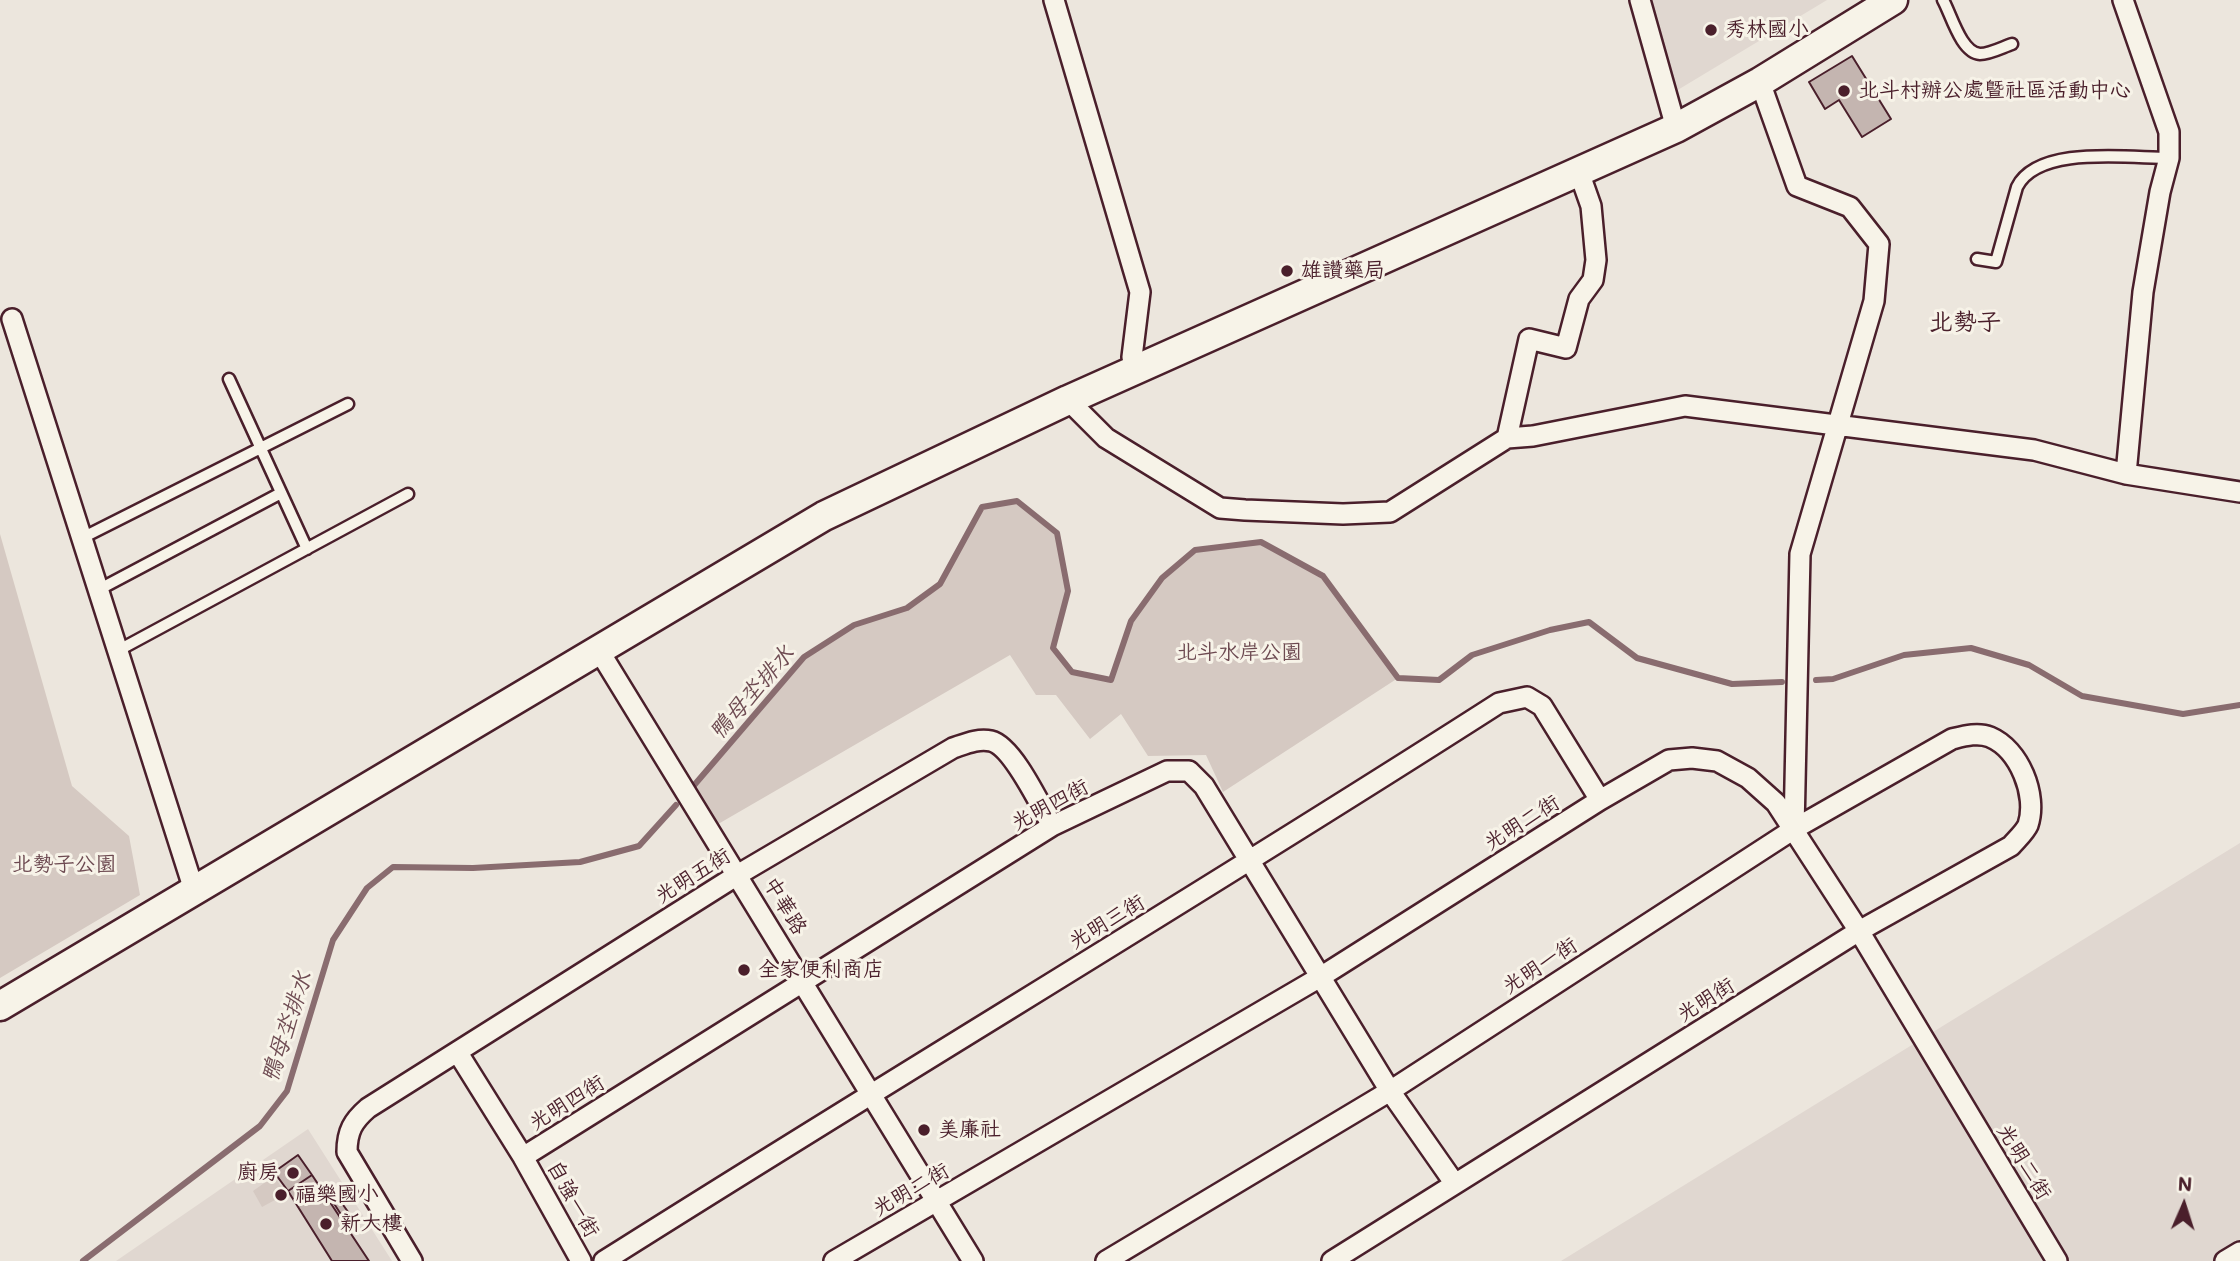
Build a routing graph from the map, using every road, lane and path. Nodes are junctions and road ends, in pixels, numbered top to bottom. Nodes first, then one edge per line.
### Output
1 (1054, 0) edge
2 (1640, 0) edge
3 (1893, 0) edge
4 (1943, 0) edge
5 (2123, 0) edge
6 (2012, 44) dead end
7 (1760, 82) junction
8 (1676, 128) junction
9 (2169, 158) junction
10 (1579, 172) junction
11 (1977, 259) dead end
12 (12, 319) dead end
13 (1137, 370) junction
14 (229, 379) dead end
15 (1068, 400) junction
16 (348, 404) dead end
17 (1839, 427) junction
18 (1507, 438) junction
19 (260, 447) junction
20 (2126, 474) junction
21 (2240, 492) edge
22 (281, 493) junction
23 (408, 494) dead end
24 (82, 538) junction
25 (307, 550) junction
26 (98, 590) junction
27 (598, 649) junction
28 (118, 650) junction
29 (2004, 745) joint
30 (1600, 800) junction
31 (1052, 827) junction
32 (1794, 829) junction
33 (1251, 862) junction
34 (739, 874) junction
35 (194, 890) junction
36 (1858, 931) junction
37 (1322, 976) junction
38 (804, 982) junction
39 (0, 1006) edge
40 (458, 1053) junction
41 (1391, 1091) junction
42 (871, 1092) junction
43 (523, 1157) junction
44 (1455, 1184) junction
45 (936, 1201) junction
46 (2240, 1251) edge
47 (412, 1261) edge
48 (581, 1261) edge
49 (604, 1261) edge
50 (834, 1261) edge
51 (973, 1261) edge
52 (1106, 1261) edge
53 (1332, 1261) edge
54 (2057, 1261) edge
55 (2225, 1261) edge

1 - 13 street
2 - 8 street
3 - 7 main road
4 - 6 lane
5 - 9 street
7 - 8 main road
7 - 17 street
8 - 10 main road
9 - 11 lane
9 - 20 street
10 - 13 main road
10 - 18 street
12 - 24 street
13 - 15 main road
14 - 19 lane
15 - 18 street
15 - 27 main road
16 - 19 lane
17 - 18 street
17 - 20 street
17 - 32 street
19 - 22 lane
19 - 24 lane
20 - 21 street
22 - 25 lane
22 - 26 lane
23 - 25 lane
24 - 26 street
25 - 28 lane
26 - 28 street
27 - 34 street, 中華路
27 - 35 main road
28 - 35 street
29 - 32 street, 光明一街
29 - 36 street, 光明街
30 - 32 street, 光明二街
30 - 33 street, 光明三街
30 - 37 street, 光明二街
31 - 33 street, 光明四街
31 - 34 street, 光明五街
31 - 38 street, 光明四街
32 - 36 street, 光明二街
32 - 41 street, 光明一街
33 - 37 street, 光明四街
33 - 42 street, 光明三街
34 - 38 street, 中華路
34 - 40 street, 光明五街
35 - 39 main road
36 - 44 street, 光明街
36 - 54 street, 光明二街
37 - 41 street, 光明四街
37 - 45 street, 光明二街
38 - 42 street, 中華路
38 - 43 street, 光明四街
40 - 43 street, 自強一街
40 - 47 street, 光明五街
41 - 44 street, 光明四街
41 - 52 street, 光明一街
42 - 45 street, 中華路
42 - 49 street, 光明三街
43 - 48 street, 自強一街
44 - 53 street, 光明街
45 - 50 street, 光明二街
45 - 51 street, 中華路
46 - 55 street

